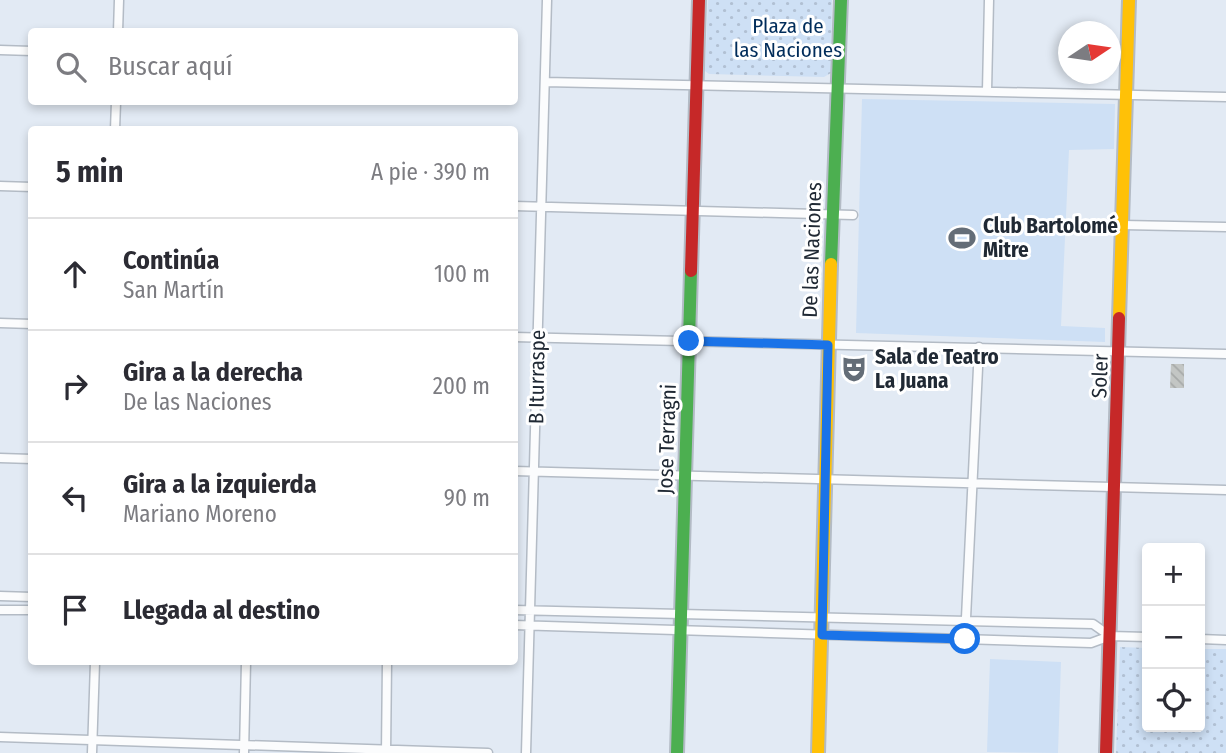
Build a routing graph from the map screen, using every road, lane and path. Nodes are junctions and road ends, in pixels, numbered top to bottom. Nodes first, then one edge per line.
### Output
1 (119, 0) edge
2 (547, 0) edge
3 (699, 0) edge
4 (841, 0) edge
5 (989, 0) edge
6 (1129, 0) edge
7 (118, 28) edge
8 (0, 50) edge
9 (28, 51) edge
10 (545, 82) junction
11 (697, 85) junction
12 (837, 88) junction
13 (987, 91) junction
14 (1127, 94) junction
15 (1226, 97) edge
16 (116, 105) edge
17 (115, 126) edge
18 (0, 186) edge
19 (28, 187) edge
20 (518, 206) edge
21 (541, 207) junction
22 (695, 211) junction
23 (832, 215) junction
24 (853, 215) dead end
25 (1123, 225) junction
26 (1226, 227) edge
27 (0, 323) edge
28 (28, 324) edge
29 (518, 337) edge
30 (538, 337) junction
31 (689, 341) junction
32 (828, 345) junction
33 (979, 347) junction
34 (1119, 353) junction
35 (1226, 354) edge
36 (0, 458) edge
37 (28, 458) edge
38 (518, 471) edge
39 (534, 472) junction
40 (685, 476) junction
41 (826, 479) junction
42 (973, 483) junction
43 (1116, 487) junction
44 (1226, 491) edge
45 (0, 596) edge
46 (28, 597) edge
47 (0, 610) edge
48 (28, 610) edge
49 (518, 610) edge
50 (531, 610) junction
51 (680, 614) junction
52 (821, 617) junction
53 (967, 620) junction
54 (518, 625) edge
55 (531, 626) junction
56 (681, 630) junction
57 (822, 635) junction
58 (1110, 636) junction
59 (1142, 637) edge
60 (965, 639) junction
61 (1205, 639) edge
62 (1226, 640) edge
63 (95, 665) edge
64 (246, 665) edge
65 (387, 665) edge
66 (0, 737) edge
67 (92, 740) junction
68 (245, 749) edge
69 (386, 751) edge
70 (92, 753) edge
71 (488, 753) edge
72 (526, 753) edge
73 (677, 753) edge
74 (818, 753) edge
75 (1106, 753) edge

1 - 7 street
2 - 10 street, B Iturraspe
3 - 11 street, Jose Terragni
4 - 12 street, De las Naciones
5 - 13 street
6 - 14 street, Soler
8 - 9 street
10 - 11 street
10 - 21 street, B Iturraspe
11 - 12 street
11 - 22 street, Jose Terragni
12 - 13 street
12 - 23 street, De las Naciones
13 - 14 street
14 - 15 street
14 - 25 street, Soler
16 - 17 street
18 - 19 street
20 - 21 street
21 - 22 street
21 - 30 street, B Iturraspe
22 - 23 street
22 - 31 street, Jose Terragni
23 - 24 street
23 - 32 street, De las Naciones
25 - 26 street
25 - 34 street, Soler
27 - 28 street
29 - 30 street
30 - 31 street
30 - 39 street, B Iturraspe
31 - 32 street
31 - 40 street, Jose Terragni
32 - 33 street
32 - 41 street, De las Naciones
33 - 34 street
33 - 42 street
34 - 35 street
34 - 43 street, Soler
36 - 37 street
38 - 39 street
39 - 40 street
39 - 50 street, B Iturraspe
40 - 41 street
40 - 51 street, Jose Terragni
41 - 42 street
41 - 52 street, De las Naciones
42 - 43 street
42 - 53 street
43 - 44 street
43 - 58 street, Soler
45 - 46 street
47 - 48 street
49 - 50 street
50 - 51 street
50 - 55 street, B Iturraspe
51 - 52 street
51 - 56 street, Jose Terragni
52 - 53 street
52 - 57 street, De las Naciones
53 - 58 street
53 - 60 street
54 - 55 street
55 - 56 street
55 - 72 street, B Iturraspe
56 - 57 street
56 - 73 street, Jose Terragni
57 - 60 street
57 - 74 street, De las Naciones
58 - 59 street
58 - 60 street
58 - 75 street, Soler
61 - 62 street
63 - 67 street
64 - 68 street
65 - 69 street
66 - 67 street
67 - 68 street
67 - 70 street
68 - 69 street
69 - 71 street

